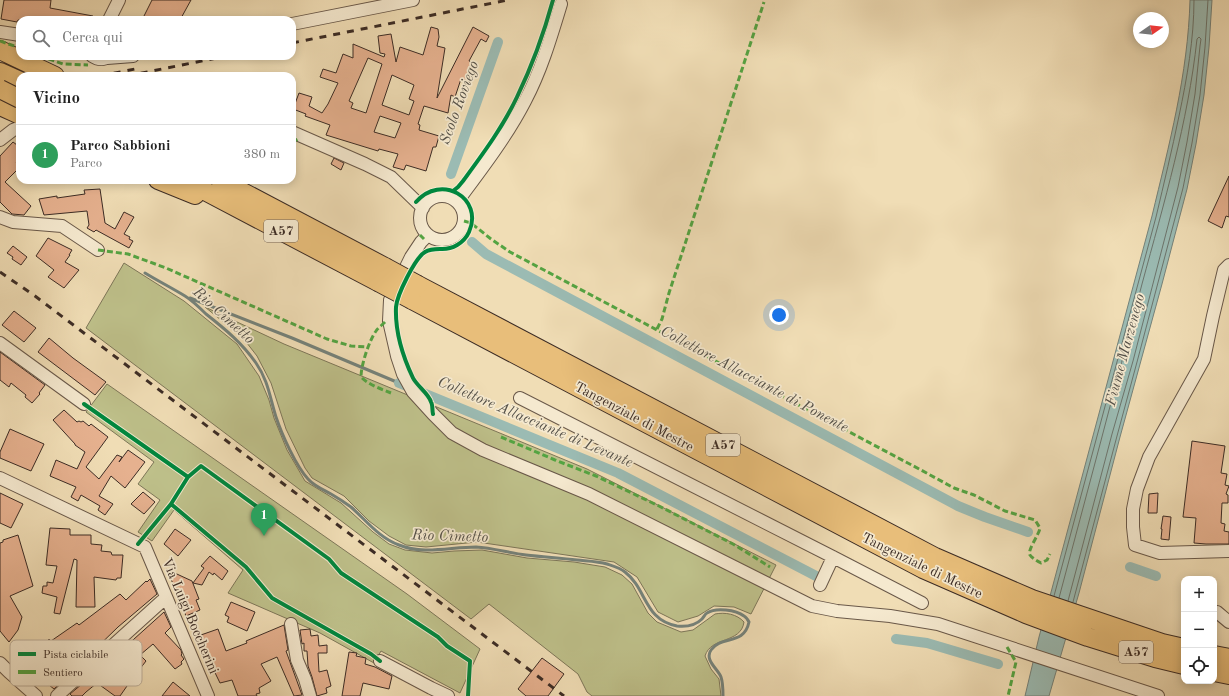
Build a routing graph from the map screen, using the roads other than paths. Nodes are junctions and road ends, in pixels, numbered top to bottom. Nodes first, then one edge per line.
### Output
1 (119, 0) edge
2 (413, 0) edge
3 (561, 4) dead end
4 (112, 16) edge
5 (296, 23) edge
6 (0, 32) edge
7 (16, 34) edge
8 (0, 50) edge
9 (16, 58) edge
10 (21, 60) edge
11 (0, 72) edge
12 (46, 72) edge
13 (16, 79) edge
14 (0, 89) edge
15 (16, 97) edge
16 (0, 106) edge
17 (16, 113) edge
18 (16, 129) edge
19 (296, 134) edge
20 (16, 135) edge
21 (4, 137) edge
22 (168, 184) edge
23 (192, 184) edge
24 (228, 184) edge
25 (236, 184) edge
26 (256, 198) junction
27 (457, 202) junction
28 (423, 208) junction
29 (0, 217) edge
30 (274, 226) junction
31 (428, 235) junction
32 (98, 250) dead end
33 (1229, 265) edge
34 (382, 275) junction
35 (0, 343) edge
36 (520, 398) dead end
37 (84, 404) dead end
38 (0, 478) edge
39 (1229, 551) edge
40 (833, 557) junction
41 (820, 585) dead end
42 (162, 600) dead end
43 (922, 603) dead end
44 (1217, 612) dead end
45 (1229, 622) edge
46 (291, 624) dead end
47 (1091, 628) junction
48 (118, 640) edge
49 (1181, 647) edge
50 (1217, 655) edge
51 (1229, 658) edge
52 (380, 661) dead end
53 (0, 663) edge
54 (1181, 664) edge
55 (10, 673) edge
56 (1217, 673) edge
57 (1229, 676) edge
58 (25, 686) edge
59 (68, 686) edge
60 (430, 692) edge
61 (36, 696) edge
62 (57, 696) edge
63 (208, 696) edge
64 (310, 696) edge
65 (448, 696) edge
66 (1158, 696) edge

1 - 4 street
2 - 5 street
3 - 27 street
6 - 7 street
8 - 9 highway
10 - 12 highway
11 - 13 highway
14 - 15 highway, bridge
16 - 17 highway
18 - 21 street
19 - 28 street
20 - 21 street
22 - 30 highway, A57
23 - 30 highway, Tangenziale di Mestre / A57
24 - 26 highway, Tangenziale di Mestre / A57
25 - 26 highway, A57
26 - 34 highway, Tangenziale di Mestre / A57
27 - 28 street
27 - 31 street
28 - 31 street
29 - 32 street
30 - 34 highway, Tangenziale di Mestre / A57
31 - 66 street
33 - 39 street
34 - 47 highway, Tangenziale di Mestre / A57, bridge
35 - 37 street
36 - 40 street
38 - 63 street, Via Luigi Boccherini
40 - 41 street
40 - 43 street
42 - 48 street
44 - 45 street
46 - 64 street
47 - 49 highway, Tangenziale di Mestre / A57
47 - 54 highway, Tangenziale di Mestre / A57
50 - 51 highway
52 - 60 street
53 - 55 street
56 - 57 highway
58 - 61 street
59 - 62 street
60 - 65 street

